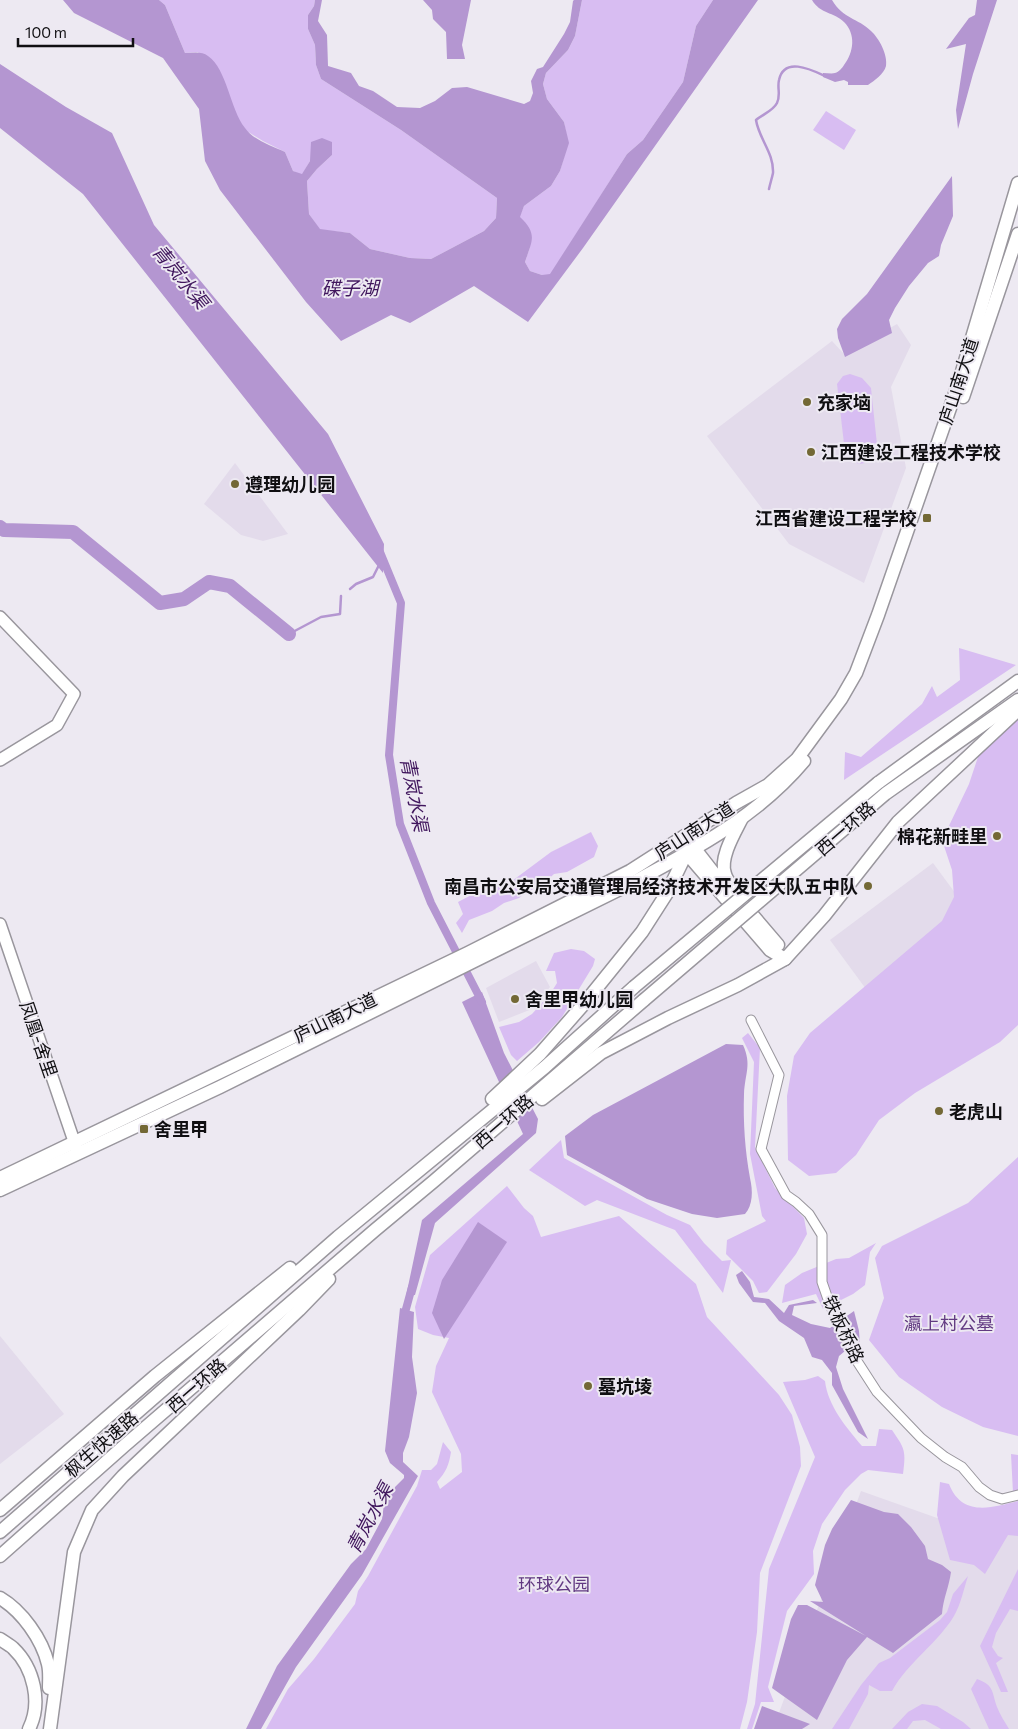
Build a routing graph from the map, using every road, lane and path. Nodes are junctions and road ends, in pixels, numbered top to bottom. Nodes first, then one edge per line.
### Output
1 (1018, 183) edge
2 (1018, 234) edge
3 (0, 617) edge
4 (1018, 681) edge
5 (1018, 700) edge
6 (1018, 710) edge
7 (0, 760) edge
8 (882, 788) junction
9 (744, 816) junction
10 (694, 831) junction
11 (678, 840) junction
12 (691, 851) junction
13 (738, 898) junction
14 (0, 924) edge
15 (473, 956) junction
16 (785, 958) junction
17 (751, 1020) dead end
18 (76, 1148) junction
19 (419, 1169) junction
20 (0, 1178) edge
21 (434, 1181) junction
22 (0, 1190) edge
23 (363, 1215) junction
24 (375, 1230) junction
25 (338, 1237) joint
26 (38, 1477) junction
27 (1018, 1495) edge
28 (0, 1505) edge
29 (0, 1510) edge
30 (0, 1532) edge
31 (0, 1556) edge
32 (0, 1598) edge
33 (0, 1640) edge
34 (50, 1727) edge
35 (29, 1729) edge

1 - 10 highway, 庐山南大道
2 - 9 highway, 庐山南大道
3 - 7 main road
4 - 8 highway, 西一环路
5 - 8 highway, 西一环路
6 - 16 highway
8 - 19 highway, 西一环路, bridge
8 - 21 highway, 西一环路, bridge
9 - 12 highway, 庐山南大道
9 - 13 highway
10 - 11 highway, 庐山南大道
10 - 12 highway
11 - 12 highway
11 - 15 highway, 庐山南大道
12 - 13 highway
12 - 15 highway, 庐山南大道
12 - 16 highway
12 - 19 highway
13 - 16 highway
14 - 18 main road, 凤凰-舍里
15 - 18 highway, 庐山南大道
16 - 21 highway
17 - 27 street, 铁板桥路
18 - 20 highway, 庐山南大道
18 - 22 highway, 庐山南大道
19 - 23 highway, 西一环路
21 - 24 highway, 西一环路
23 - 25 highway, 西一环路
23 - 26 highway
24 - 31 highway, 西一环路
24 - 34 highway
25 - 30 highway, 枫生快速路
26 - 28 highway
26 - 29 highway
32 - 34 highway
33 - 35 highway

